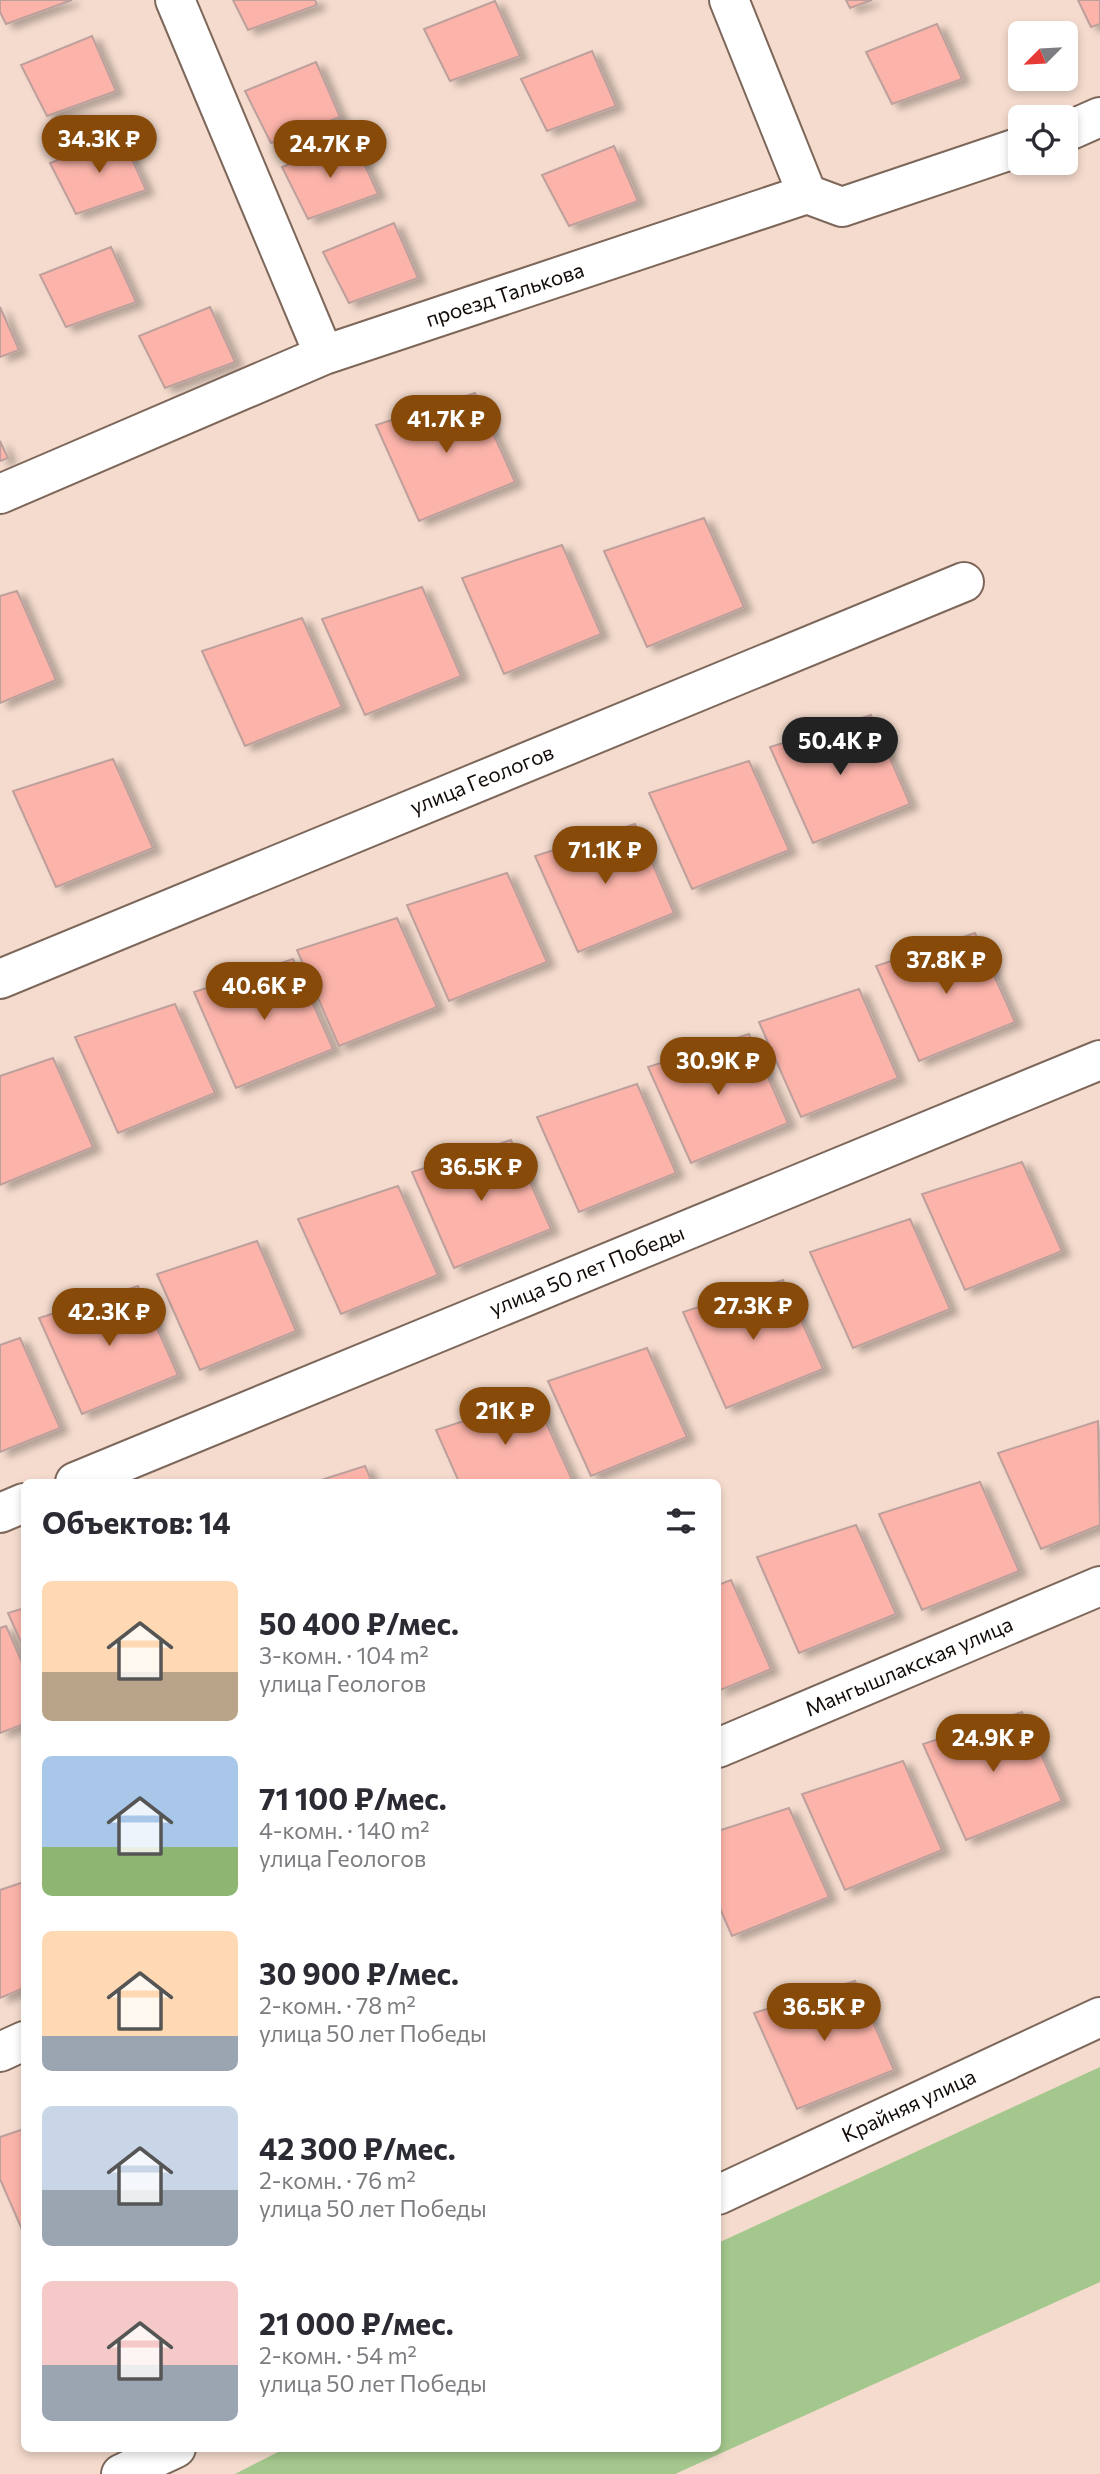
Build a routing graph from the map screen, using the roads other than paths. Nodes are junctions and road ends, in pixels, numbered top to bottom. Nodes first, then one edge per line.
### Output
1 (175, 0) edge
2 (729, 0) edge
3 (1100, 117) edge
4 (1078, 127) edge
5 (1008, 152) edge
6 (807, 194) junction
7 (324, 355) junction
8 (0, 494) edge
9 (964, 582) dead end
10 (0, 979) edge
11 (1100, 1060) edge
12 (82, 1479) edge
13 (21, 1504) edge
14 (0, 1513) edge
15 (1100, 1586) edge
16 (721, 1747) edge
17 (1100, 2017) edge
18 (21, 2042) edge
19 (0, 2052) edge
20 (721, 2195) edge
21 (168, 2452) edge
22 (121, 2474) edge

1 - 7 street
2 - 6 street
3 - 4 street
5 - 6 street
6 - 7 street, проезд Талькова
7 - 8 street, проезд Талькова
9 - 10 street, улица Геологов
11 - 12 street, улица 50 лет Победы
13 - 14 street
15 - 16 street, Мангышлакская улица
17 - 20 street, Крайняя улица
18 - 19 street
21 - 22 street

